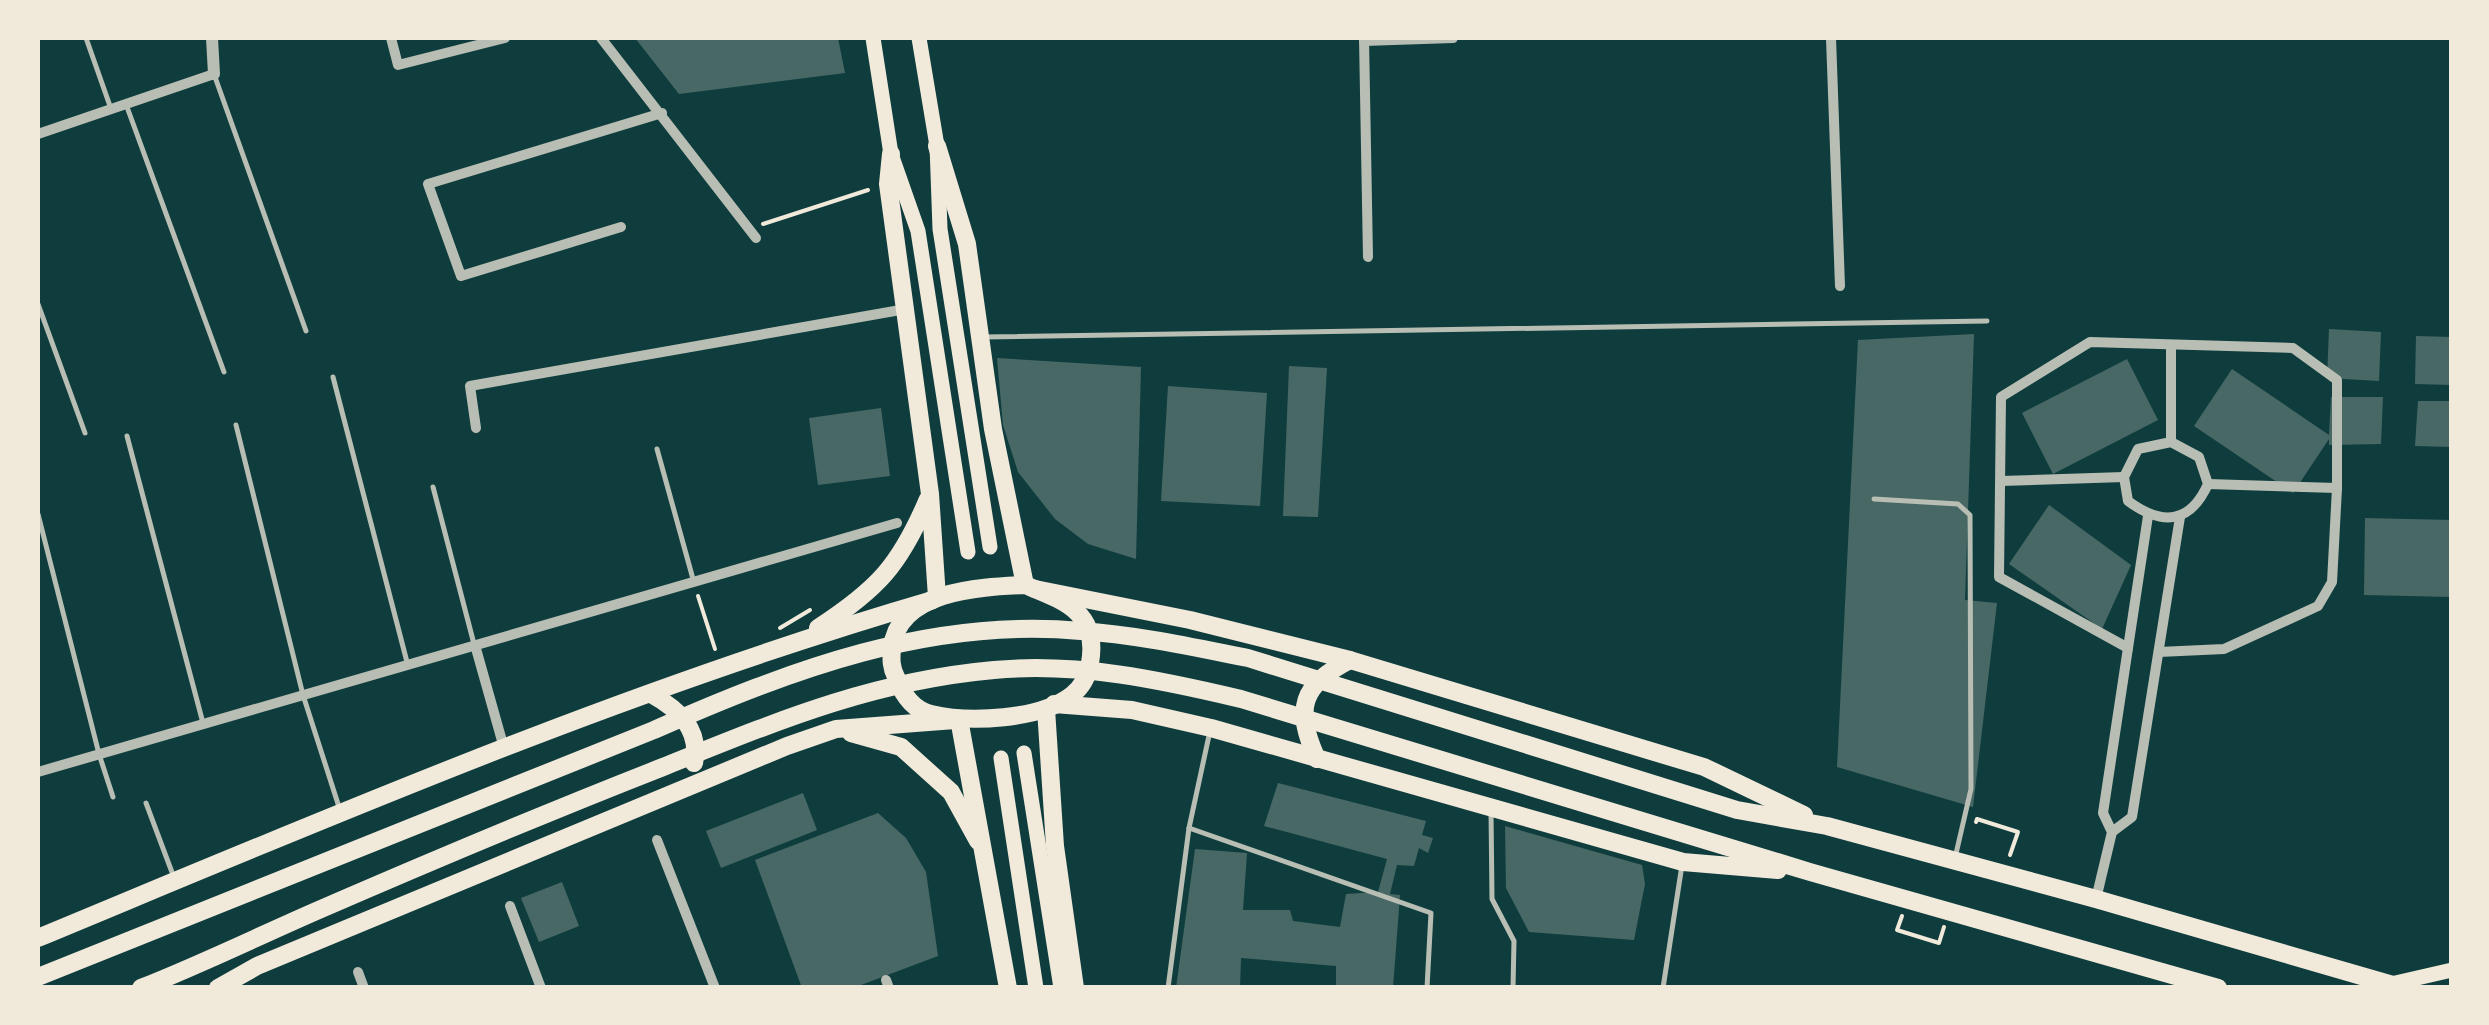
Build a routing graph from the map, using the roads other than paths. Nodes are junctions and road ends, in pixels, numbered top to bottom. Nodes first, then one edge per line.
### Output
1 (86, 38) edge
2 (212, 38) edge
3 (390, 38) edge
4 (505, 38) edge
5 (602, 38) edge
6 (919, 38) edge
7 (1453, 38) edge
8 (1831, 38) edge
9 (1364, 39) edge
10 (874, 40) edge
11 (214, 74) junction
12 (126, 104) junction
13 (111, 109) junction
14 (662, 113) junction
15 (38, 134) edge
16 (937, 146) junction
17 (891, 154) junction
18 (621, 227) dead end
19 (756, 238) dead end
20 (1368, 257) dead end
21 (1840, 286) dead end
22 (38, 304) edge
23 (906, 309) junction
24 (1987, 321) dead end
25 (306, 331) dead end
26 (980, 337) junction
27 (2171, 345) junction
28 (224, 372) dead end
29 (333, 377) dead end
30 (236, 425) dead end
31 (476, 428) dead end
32 (85, 433) dead end
33 (127, 436) dead end
34 (2171, 442) junction
35 (657, 449) dead end
36 (2124, 477) junction
37 (2001, 482) junction
38 (2208, 484) junction
39 (433, 487) dead end
40 (2337, 488) junction
41 (930, 494) junction
42 (1874, 499) dead end
43 (38, 514) edge
44 (2148, 516) junction
45 (2180, 517) junction
46 (897, 523) dead end
47 (990, 548) dead end
48 (968, 552) dead end
49 (694, 582) junction
50 (1030, 586) junction
51 (935, 599) junction
52 (800, 639) junction
53 (475, 645) junction
54 (2128, 648) junction
55 (2159, 652) junction
56 (1350, 660) junction
57 (408, 665) junction
58 (651, 694) junction
59 (303, 695) junction
60 (1050, 707) junction
61 (957, 719) junction
62 (204, 724) junction
63 (1211, 728) junction
64 (836, 729) junction
65 (504, 748) junction
66 (1024, 753) dead end
67 (99, 754) junction
68 (1001, 758) dead end
69 (1317, 759) junction
70 (38, 772) edge
71 (686, 787) junction
72 (113, 797) dead end
73 (146, 803) dead end
74 (1491, 808) junction
75 (341, 814) junction
76 (1827, 826) junction
77 (1189, 828) junction
78 (2112, 832) junction
79 (657, 840) dead end
80 (986, 856) junction
81 (1954, 861) junction
82 (1683, 862) junction
83 (1810, 872) junction
84 (175, 881) junction
85 (2096, 899) junction
86 (510, 906) dead end
87 (38, 938) edge
88 (2452, 970) edge
89 (358, 972) dead end
90 (38, 976) edge
91 (2397, 986) edge
92 (141, 988) edge
93 (218, 988) edge
94 (364, 988) edge
95 (541, 988) edge
96 (716, 988) edge
97 (1008, 988) edge
98 (1036, 988) edge
99 (1061, 988) edge
100 (1076, 988) edge
101 (1168, 988) edge
102 (1427, 988) edge
103 (1513, 988) edge
104 (1662, 988) edge
105 (2218, 988) edge

1 - 13 lane
2 - 11 street
3 - 4 street
5 - 14 street
6 - 16 main road
7 - 9 street
8 - 21 street
9 - 20 street
10 - 17 main road
11 - 12 street
11 - 25 lane
12 - 13 street
12 - 28 lane
13 - 15 street
14 - 18 street
14 - 19 street
16 - 26 highway
16 - 47 main road
17 - 23 highway
17 - 48 main road
22 - 32 lane
23 - 31 street
23 - 41 highway
24 - 26 lane
26 - 50 highway
27 - 34 street
27 - 37 street
27 - 40 street
29 - 57 lane
30 - 59 lane
33 - 62 lane
34 - 36 street
34 - 38 street
35 - 49 lane
36 - 37 street
36 - 44 street
37 - 54 street
38 - 40 street
38 - 45 street
39 - 53 lane
40 - 55 street
41 - 51 highway
41 - 52 highway
42 - 81 lane
43 - 67 lane
44 - 45 street
44 - 54 street
45 - 55 street
46 - 49 street
49 - 53 street
50 - 51 highway
50 - 56 highway
50 - 60 highway
51 - 52 highway
51 - 61 highway
52 - 58 highway
53 - 57 street
53 - 65 street
54 - 78 street
55 - 78 street
56 - 69 highway
56 - 76 highway
57 - 59 street
58 - 65 highway
58 - 71 highway
59 - 62 street
59 - 75 lane
60 - 61 highway
60 - 63 highway
60 - 100 highway
61 - 64 highway
61 - 80 highway
62 - 67 street
63 - 69 highway
63 - 77 lane
64 - 71 highway
64 - 80 highway
65 - 75 highway
66 - 99 main road
67 - 70 street
67 - 72 lane
68 - 98 main road
69 - 74 highway
71 - 93 highway
73 - 84 lane
74 - 82 highway
74 - 103 lane
75 - 84 highway
76 - 81 highway
76 - 90 highway
77 - 101 lane
77 - 102 lane
78 - 85 street
79 - 96 street
80 - 97 highway
81 - 85 highway
82 - 83 highway
82 - 104 lane
83 - 92 highway
83 - 105 highway
84 - 87 highway
85 - 91 highway
86 - 95 street
88 - 91 main road
89 - 94 street

